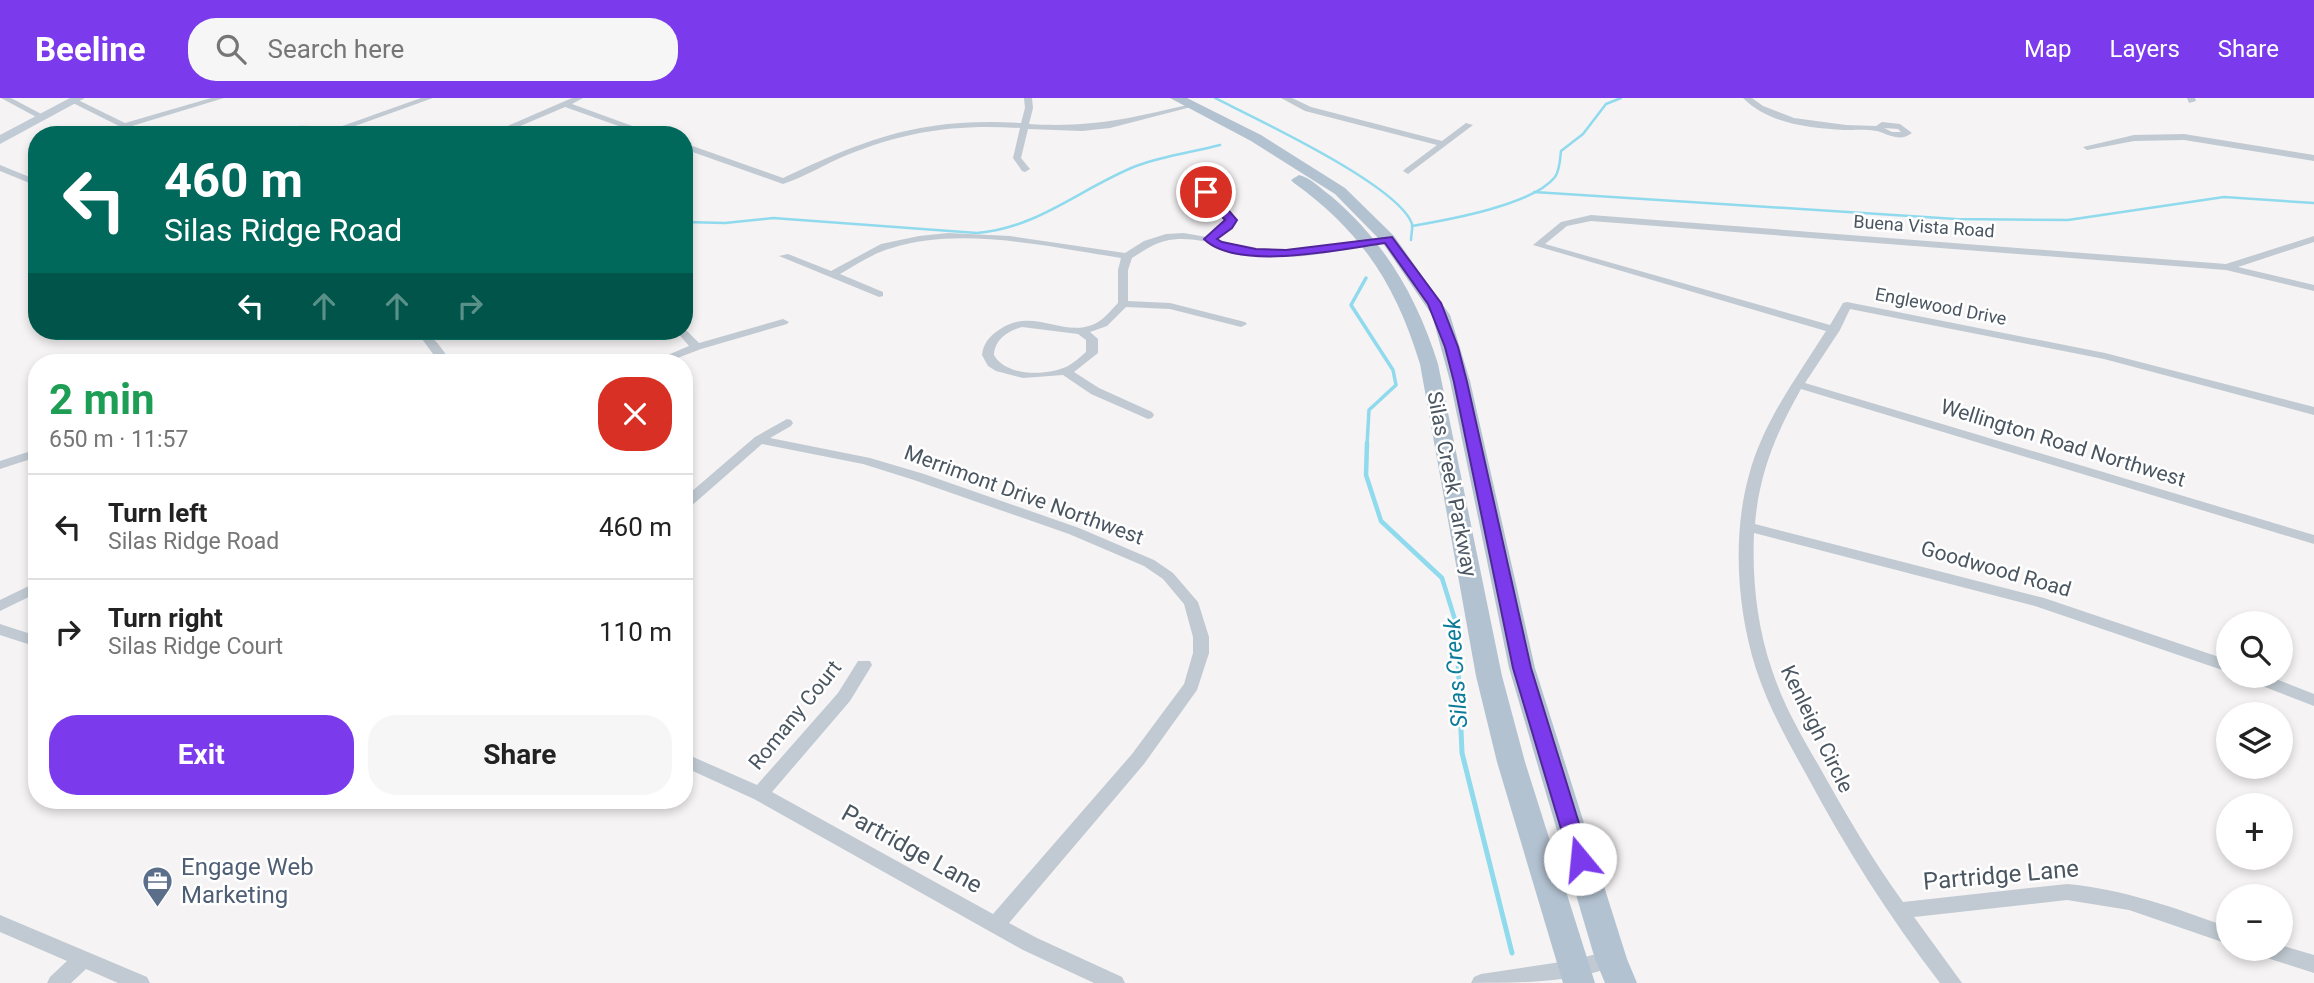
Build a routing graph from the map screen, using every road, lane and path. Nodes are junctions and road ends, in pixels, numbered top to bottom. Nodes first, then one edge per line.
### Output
1 (5, 98) edge
2 (220, 98) edge
3 (429, 98) edge
4 (579, 98) edge
5 (1028, 98) edge
6 (1157, 98) edge
7 (1285, 98) edge
8 (1747, 98) edge
9 (76, 100) edge
10 (564, 104) junction
11 (1181, 105) edge
12 (43, 117) junction
13 (1025, 125) junction
14 (1469, 125) dead end
15 (124, 126) joint
16 (347, 126) edge
17 (512, 126) edge
18 (627, 126) edge
19 (1880, 129) dead end
20 (0, 139) edge
21 (1442, 144) junction
22 (2087, 147) dead end
23 (693, 149) edge
24 (2314, 158) edge
25 (0, 168) edge
26 (1025, 169) dead end
27 (1408, 171) dead end
28 (28, 179) edge
29 (1207, 187) dead end
30 (1209, 239) junction
31 (2314, 239) edge
32 (1376, 241) junction
33 (783, 256) dead end
34 (1127, 256) junction
35 (2226, 267) junction
36 (831, 275) junction
37 (2314, 288) edge
38 (879, 294) dead end
39 (1123, 304) junction
40 (783, 322) dead end
41 (1241, 324) dead end
42 (1080, 330) junction
43 (1834, 330) junction
44 (428, 340) edge
45 (691, 340) edge
46 (697, 346) junction
47 (439, 354) edge
48 (677, 354) edge
49 (1065, 371) junction
50 (1799, 385) junction
51 (2314, 411) edge
52 (1148, 415) dead end
53 (787, 423) dead end
54 (759, 440) junction
55 (28, 456) edge
56 (0, 465) edge
57 (693, 497) edge
58 (1748, 527) junction
59 (2314, 540) edge
60 (28, 592) edge
61 (0, 606) edge
62 (0, 629) edge
63 (28, 639) edge
64 (2216, 662) edge
65 (864, 665) dead end
66 (2284, 688) edge
67 (2314, 700) edge
68 (693, 763) edge
69 (760, 794) junction
70 (1899, 911) junction
71 (0, 923) edge
72 (995, 925) junction
73 (2216, 931) edge
74 (2293, 958) edge
75 (83, 959) junction
76 (2314, 964) edge
77 (1616, 971) edge
78 (1576, 976) edge
79 (57, 983) edge
80 (140, 983) edge
81 (1115, 983) edge
82 (1481, 983) edge
83 (1952, 983) edge

1 - 12 street
2 - 15 street
3 - 16 street
4 - 10 street
5 - 13 street
6 - 11 main road, Silas Creek Parkway
7 - 21 street
8 - 19 street
9 - 12 main road
9 - 15 street
10 - 17 street
10 - 18 street
11 - 13 street
11 - 32 main road, Silas Creek Parkway
11 - 32 main road, Silas Creek Parkway
12 - 20 main road
13 - 23 street
13 - 26 street
14 - 21 street
21 - 27 street
22 - 24 street
25 - 28 street
29 - 30 street
30 - 32 street
30 - 34 street
31 - 35 street
32 - 77 main road, Silas Creek Parkway
32 - 78 main road, Silas Creek Parkway
33 - 36 street
34 - 36 street
34 - 39 street
35 - 37 street, Buena Vista Road
35 - 43 street, Buena Vista Road
36 - 38 street
39 - 41 street
39 - 42 street
40 - 46 street
42 - 49 street
42 - 49 street
43 - 50 street, Kenleigh Circle
43 - 51 street, Englewood Drive
44 - 47 street
45 - 46 street
46 - 48 street
49 - 52 street
50 - 58 street, Kenleigh Circle
50 - 59 street, Wellington Road Northwest
53 - 54 street
54 - 57 street
54 - 72 street, Merrimont Drive Northwest
55 - 56 street
58 - 64 street, Goodwood Road
58 - 70 street, Kenleigh Circle
60 - 61 street
62 - 63 street
65 - 69 street, Romany Court
66 - 67 street
68 - 69 street, Partridge Lane
69 - 72 street, Partridge Lane
70 - 73 street, Partridge Lane
70 - 83 street, Kenleigh Circle
71 - 75 street
72 - 81 street, Partridge Lane
74 - 76 street
75 - 79 street
75 - 80 street
77 - 78 street
78 - 82 street

